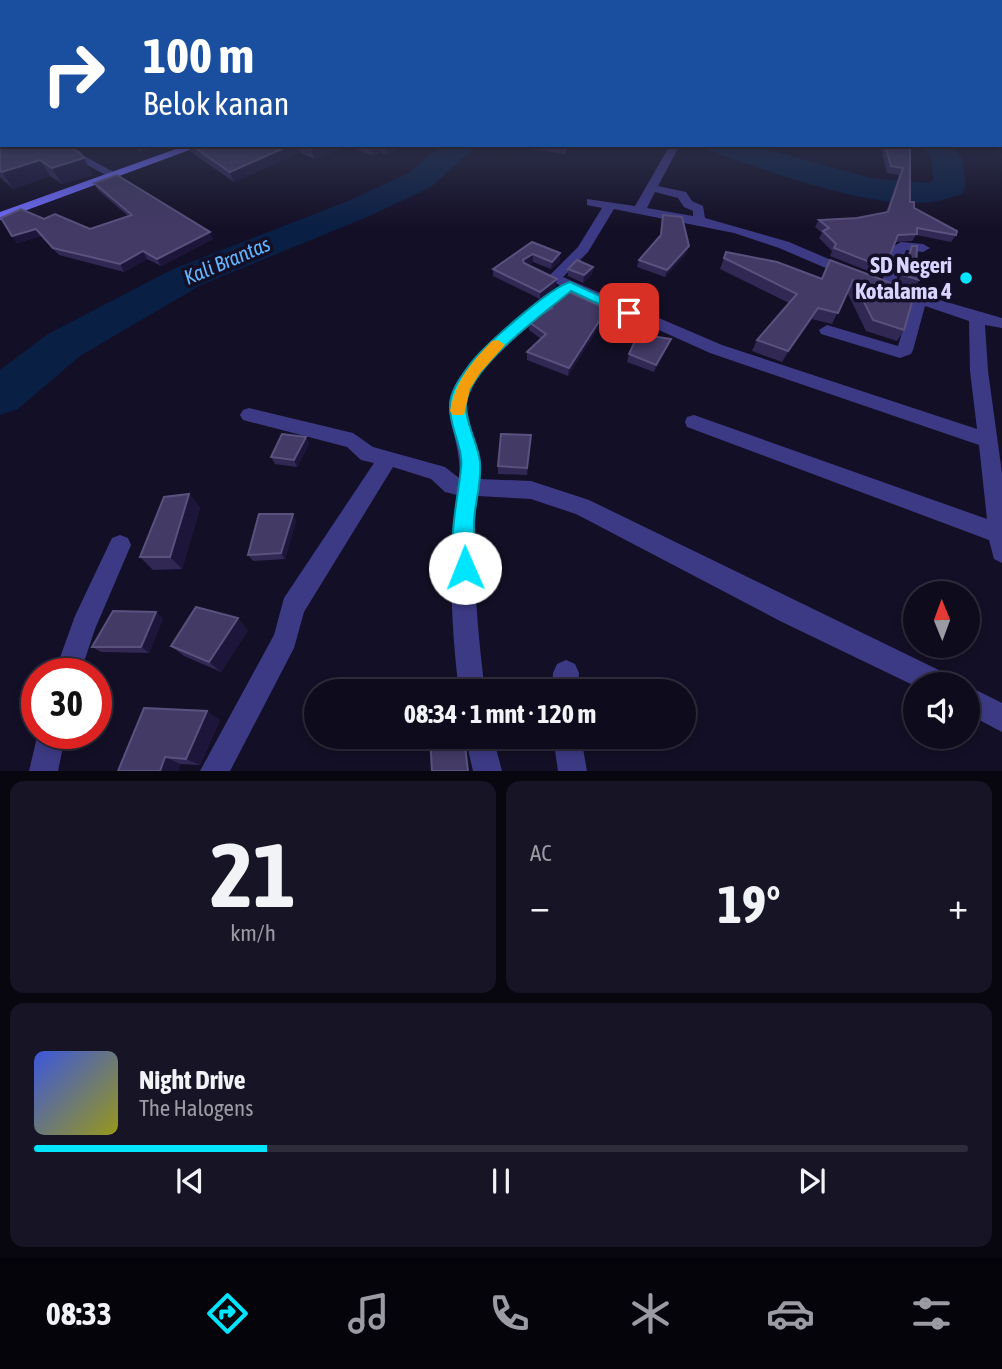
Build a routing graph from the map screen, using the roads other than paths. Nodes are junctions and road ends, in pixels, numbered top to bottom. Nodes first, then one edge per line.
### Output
1 (76, 156) edge
2 (169, 156) edge
3 (669, 156) edge
4 (115, 176) junction
5 (652, 188) junction
6 (591, 202) dead end
7 (609, 206) junction
8 (639, 210) junction
9 (0, 216) edge
10 (699, 220) junction
11 (923, 248) dead end
12 (857, 276) edge
13 (555, 279) junction
14 (898, 291) junction
15 (977, 318) junction
16 (1002, 323) edge
17 (827, 330) dead end
18 (249, 415) dead end
19 (694, 422) dead end
20 (988, 440) junction
21 (388, 458) junction
22 (470, 486) junction
23 (1000, 543) edge
24 (120, 545) dead end
25 (71, 658) edge
26 (915, 672) edge
27 (471, 679) edge
28 (980, 706) edge
29 (1002, 718) edge
30 (48, 749) edge
31 (483, 749) edge
32 (569, 749) edge
33 (43, 771) edge
34 (214, 771) edge
35 (488, 771) edge
36 (573, 771) edge

1 - 4 street
2 - 4 main road
3 - 5 street
4 - 9 main road
5 - 8 street
5 - 10 street
6 - 7 street
7 - 8 street
7 - 13 street
8 - 10 street
10 - 12 street
11 - 14 street
13 - 20 street
13 - 22 street
14 - 15 street
14 - 17 street
15 - 16 street
15 - 20 street
18 - 21 street
19 - 23 street
20 - 23 street
21 - 22 street
21 - 34 street
22 - 26 street
22 - 27 street
24 - 25 street
28 - 29 street
30 - 33 street
31 - 35 street
32 - 36 street

